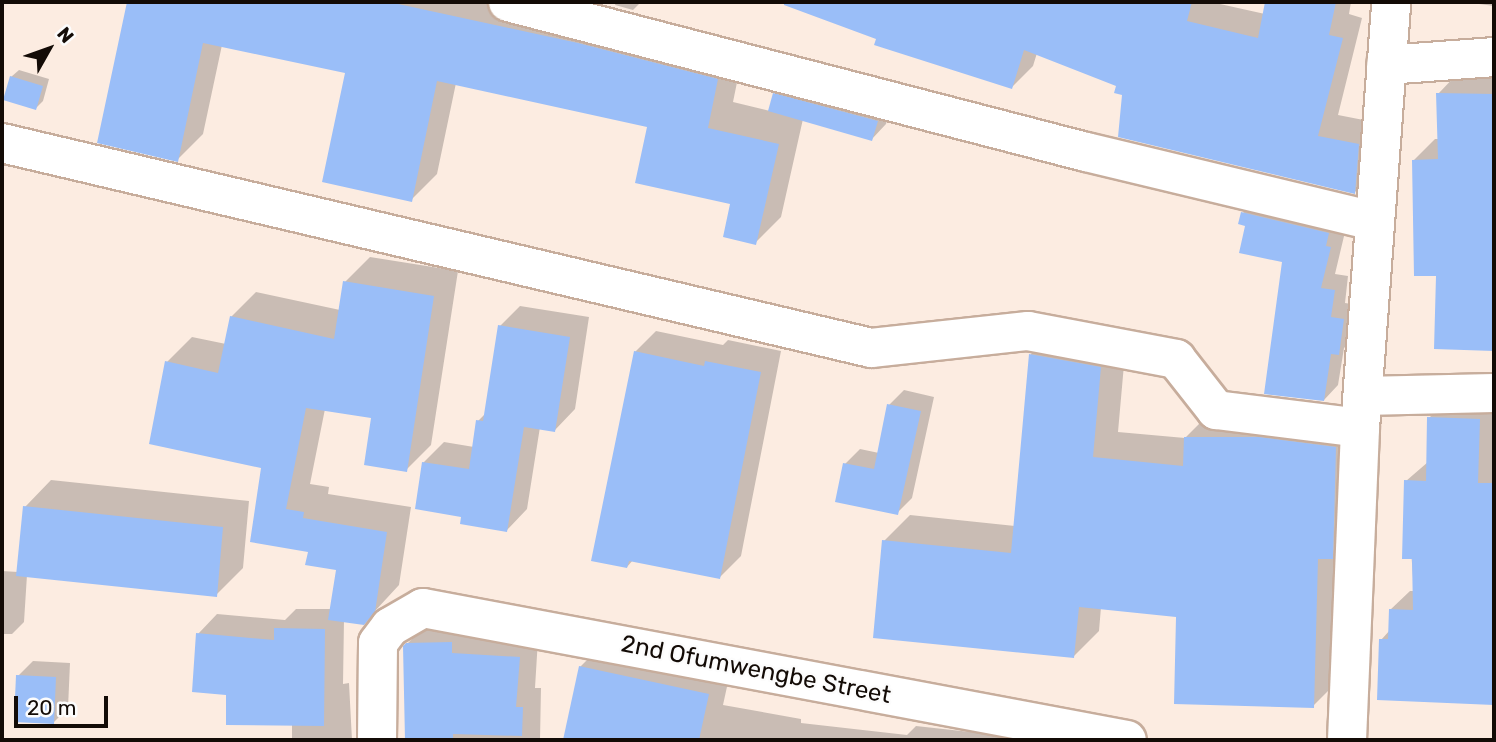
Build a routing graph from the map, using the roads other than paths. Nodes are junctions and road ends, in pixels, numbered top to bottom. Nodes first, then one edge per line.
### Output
1 (1391, 2) edge
2 (524, 4) edge
3 (1494, 57) edge
4 (1386, 65) junction
5 (2, 143) edge
6 (1373, 221) junction
7 (1494, 393) edge
8 (1361, 412) junction
9 (377, 740) edge
10 (1127, 740) edge
11 (1347, 740) edge

1 - 4 street
2 - 6 street
3 - 4 street
4 - 6 street
5 - 8 street
6 - 8 street
7 - 8 street
8 - 11 street
9 - 10 street, 2nd Ofumwengbe Street

